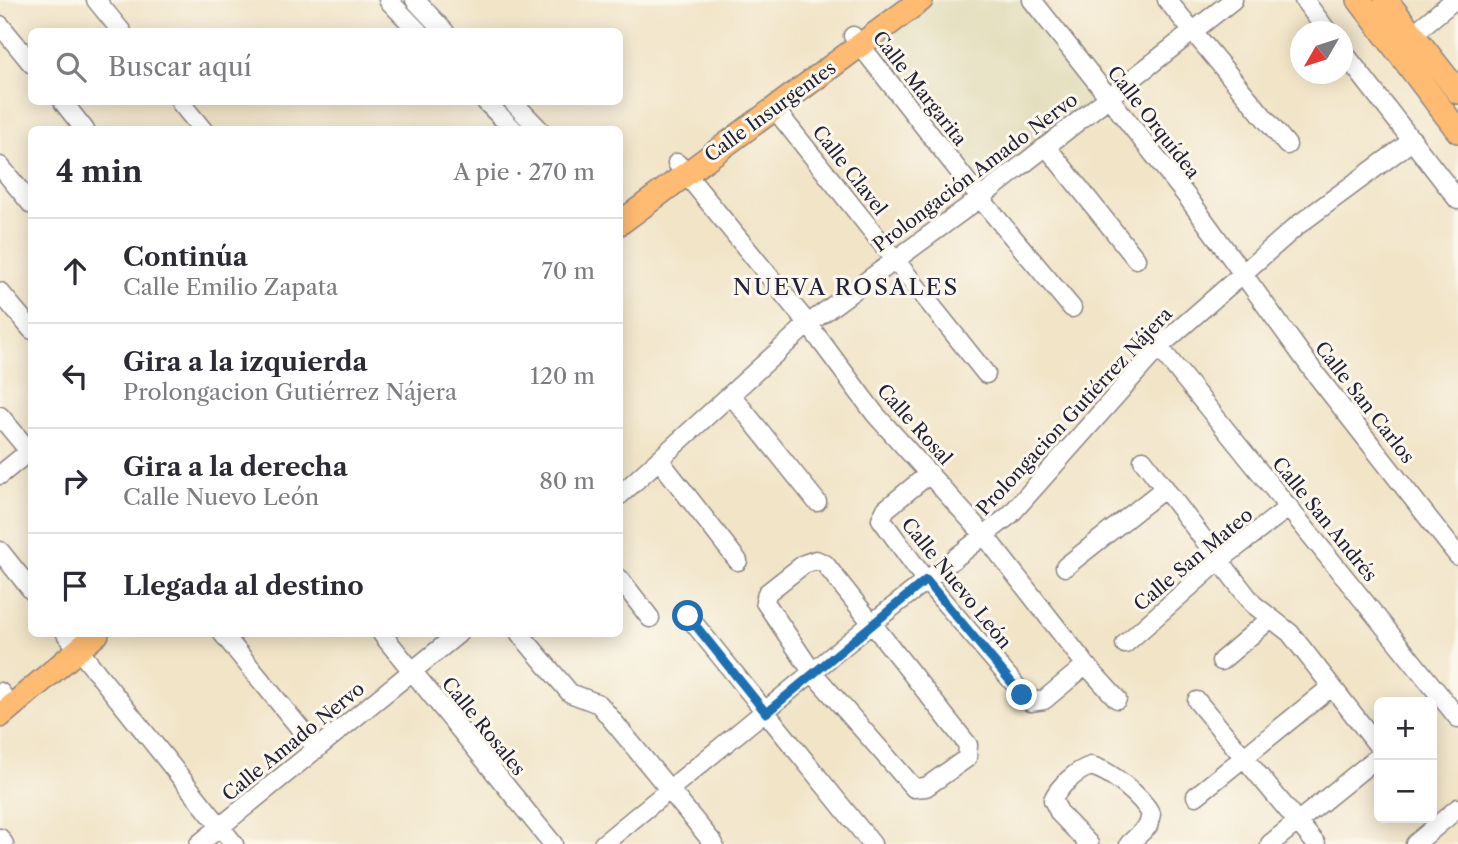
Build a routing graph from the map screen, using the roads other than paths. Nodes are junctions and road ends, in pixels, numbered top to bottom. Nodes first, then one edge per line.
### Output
1 (96, 0) edge
2 (388, 0) edge
3 (415, 0) edge
4 (901, 0) edge
5 (921, 0) edge
6 (1032, 0) edge
7 (1167, 0) edge
8 (1233, 0) edge
9 (1304, 0) edge
10 (1359, 0) edge
11 (1386, 0) edge
12 (1454, 0) edge
13 (1320, 21) edge
14 (0, 25) edge
15 (119, 28) edge
16 (415, 28) edge
17 (441, 28) edge
18 (1192, 31) junction
19 (1413, 34) junction
20 (857, 41) junction
21 (28, 59) edge
22 (1353, 64) edge
23 (1458, 92) edge
24 (1109, 99) junction
25 (64, 105) edge
26 (182, 105) edge
27 (489, 105) edge
28 (516, 105) edge
29 (774, 108) junction
30 (82, 126) edge
31 (200, 126) edge
32 (510, 126) edge
33 (536, 126) edge
34 (1458, 131) edge
35 (1413, 140) junction
36 (1287, 145) dead end
37 (1046, 146) junction
38 (0, 166) edge
39 (681, 168) junction
40 (980, 198) junction
41 (28, 200) edge
42 (1458, 200) edge
43 (623, 212) edge
44 (893, 259) junction
45 (1136, 259) dead end
46 (1241, 272) junction
47 (0, 292) edge
48 (1072, 308) dead end
49 (808, 324) junction
50 (28, 325) edge
51 (1160, 347) junction
52 (986, 374) dead end
53 (732, 396) junction
54 (0, 416) edge
55 (28, 448) edge
56 (28, 452) edge
57 (1143, 460) dead end
58 (660, 461) junction
59 (930, 473) junction
60 (0, 475) edge
61 (1165, 488) junction
62 (623, 492) edge
63 (817, 502) dead end
64 (1289, 507) junction
65 (985, 536) junction
66 (0, 551) edge
67 (1458, 556) edge
68 (1220, 560) junction
69 (738, 561) dead end
70 (1065, 567) dead end
71 (28, 578) edge
72 (926, 580) junction
73 (623, 583) edge
74 (688, 616) dead end
75 (650, 618) dead end
76 (1270, 619) junction
77 (871, 624) junction
78 (225, 637) edge
79 (384, 637) edge
80 (454, 637) edge
81 (522, 637) edge
82 (72, 638) edge
83 (1125, 644) dead end
84 (1221, 662) dead end
85 (1086, 665) junction
86 (412, 671) junction
87 (813, 673) junction
88 (1331, 687) junction
89 (1117, 699) dead end
90 (1, 701) edge
91 (1197, 701) dead end
92 (766, 713) junction
93 (1458, 718) edge
94 (1374, 741) edge
95 (317, 749) junction
96 (1242, 757) junction
97 (1374, 760) edge
98 (670, 788) junction
99 (1196, 796) dead end
100 (1458, 808) edge
101 (1437, 816) edge
102 (1298, 822) junction
103 (1431, 823) edge
104 (220, 827) junction
105 (0, 838) edge
106 (4, 844) edge
107 (199, 844) edge
108 (234, 844) edge
109 (553, 844) edge
110 (603, 844) edge
111 (714, 844) edge
112 (872, 844) edge
113 (1089, 844) edge
114 (1129, 844) edge
115 (1270, 844) edge
116 (1316, 844) edge
117 (1415, 844) edge

1 - 15 street
2 - 16 street
3 - 17 street
4 - 20 main road, Calle Insurgentes
5 - 20 main road, Calle Insurgentes
6 - 24 street, Calle Orquídea
7 - 18 street
8 - 18 street, Prolongación Amado Nervo
9 - 13 street
10 - 34 main road
11 - 19 main road
12 - 19 street
14 - 21 street
18 - 24 street, Prolongación Amado Nervo
18 - 36 street
19 - 23 main road
20 - 29 main road, Calle Insurgentes
20 - 39 main road, Calle Insurgentes
20 - 40 street, Calle Margarita
22 - 35 street
24 - 37 street, Prolongación Amado Nervo
24 - 46 street, Calle Orquídea
25 - 30 street
26 - 31 street
27 - 32 street
28 - 33 street
29 - 39 main road, Calle Insurgentes
29 - 44 street, Calle Clavel
35 - 42 street
35 - 46 street, Prolongacion Gutiérrez Nájera
37 - 40 street, Prolongación Amado Nervo
37 - 45 street
38 - 41 street
39 - 43 main road, Calle Insurgentes
39 - 49 street, Calle Rosal
40 - 44 street, Prolongación Amado Nervo
40 - 48 street, Calle Margarita
44 - 49 street, Prolongación Amado Nervo
44 - 52 street, Calle Clavel
46 - 51 street, Prolongacion Gutiérrez Nájera
46 - 67 street, Calle San Carlos
47 - 50 street
49 - 53 street, Prolongación Amado Nervo
49 - 59 street, Calle Rosal
51 - 64 street, Calle San Andrés
51 - 65 street, Prolongacion Gutiérrez Nájera
53 - 58 street, Prolongación Amado Nervo
53 - 63 street
54 - 55 street
56 - 60 street
57 - 61 street
58 - 62 street, Prolongación Amado Nervo
58 - 69 street
59 - 65 street, Calle Rosal
59 - 72 street, Calle Nuevo León
61 - 68 street
61 - 70 street
64 - 68 street, Calle San Mateo
64 - 93 street, Calle San Andrés
65 - 72 street, Prolongacion Gutiérrez Nájera
65 - 85 street, Calle Rosal
66 - 71 street
68 - 76 street
68 - 83 street, Calle San Mateo
72 - 77 street, Prolongacion Gutiérrez Nájera
72 - 85 street, Calle Nuevo León
73 - 75 street
74 - 92 street
76 - 84 street
76 - 88 street
77 - 87 street, Prolongacion Gutiérrez Nájera
77 - 87 street
77 - 87 street
78 - 95 street
79 - 86 street, Calle Rosales
80 - 86 street
81 - 98 street
82 - 90 main road
82 - 104 street
85 - 89 street, Calle Rosal
86 - 95 street, Calle Amado Nervo
86 - 109 street, Calle Rosales
87 - 92 street, Prolongacion Gutiérrez Nájera
88 - 94 street
88 - 96 street
91 - 96 street
92 - 98 street, Prolongacion Gutiérrez Nájera
92 - 112 street
95 - 104 street, Calle Amado Nervo
96 - 99 street
96 - 102 street
97 - 102 street
98 - 110 street, Prolongacion Gutiérrez Nájera
98 - 111 street
100 - 101 street
102 - 115 street
102 - 116 street
103 - 117 street
104 - 107 street, Calle Amado Nervo
104 - 108 street
105 - 106 street
113 - 114 street

